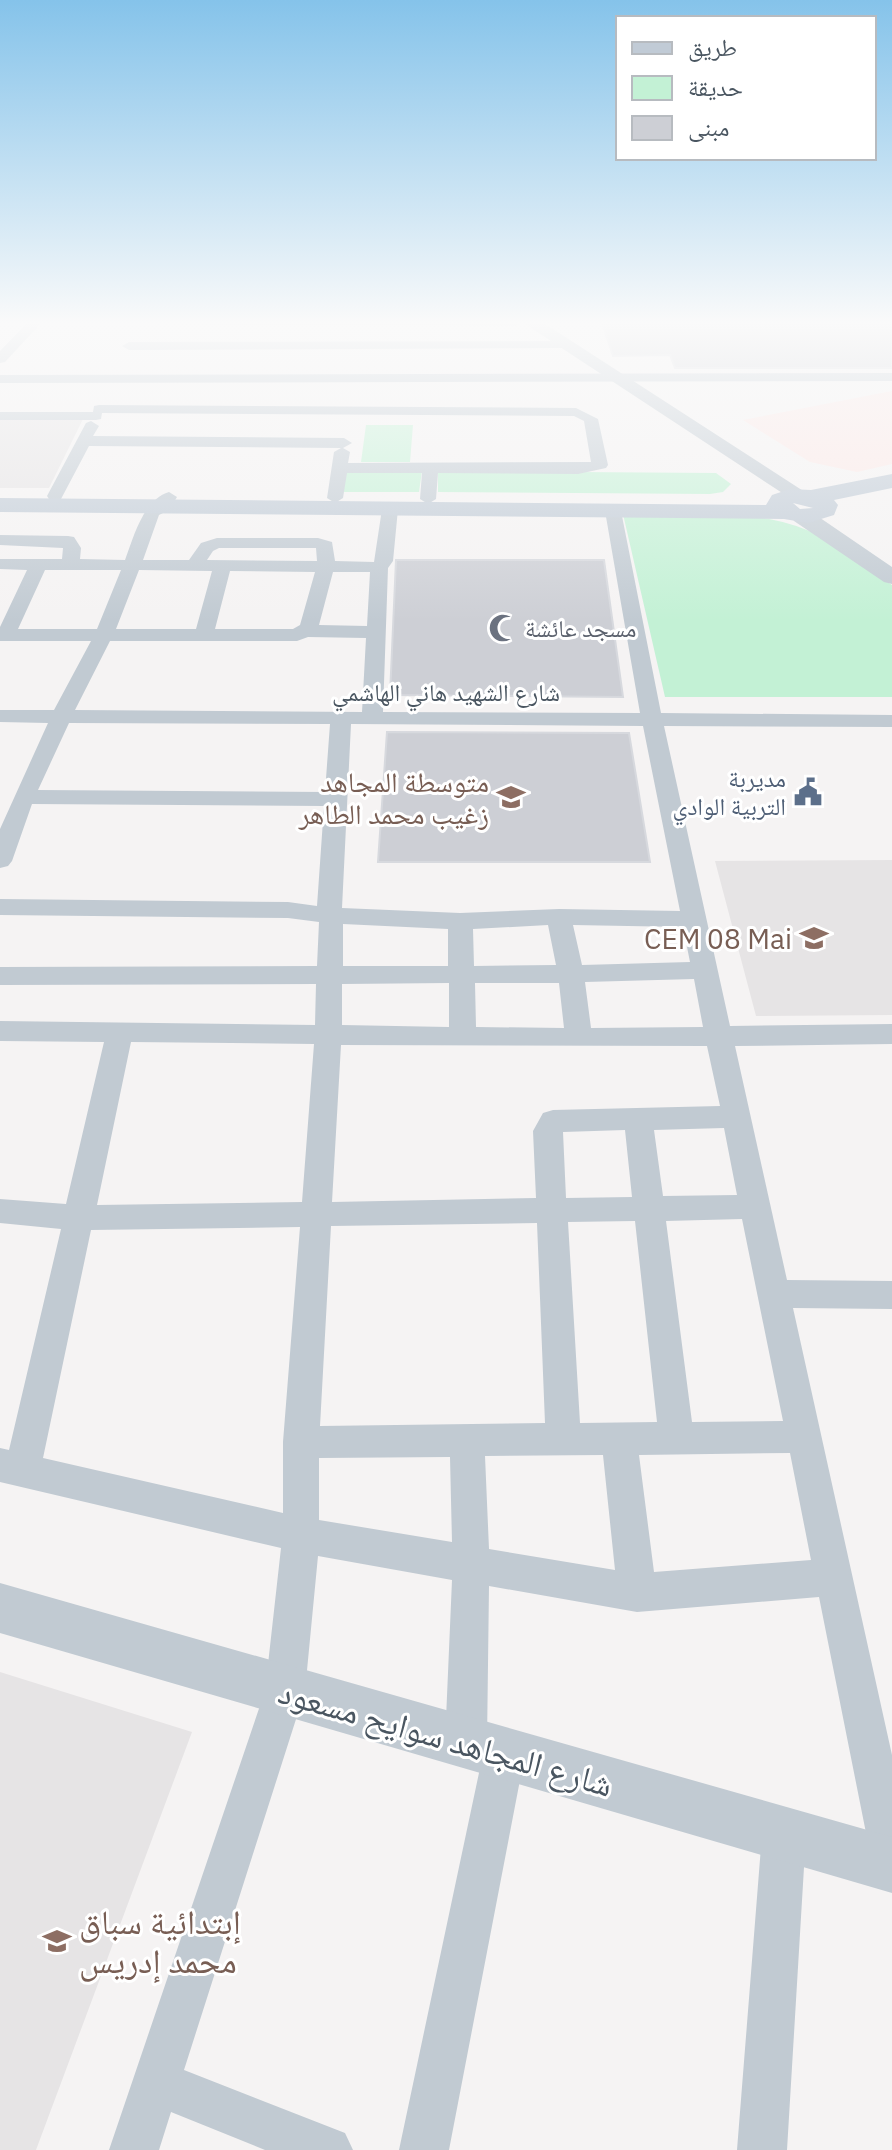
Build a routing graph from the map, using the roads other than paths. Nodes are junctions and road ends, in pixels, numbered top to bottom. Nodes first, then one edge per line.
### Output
1 (93, 420) edge
2 (348, 420) edge
3 (591, 420) edge
4 (664, 420) edge
5 (677, 420) edge
6 (83, 441) junction
7 (344, 443) junction
8 (339, 468) junction
9 (430, 468) junction
10 (892, 481) edge
11 (892, 492) edge
12 (0, 495) edge
13 (55, 496) junction
14 (335, 498) junction
15 (428, 499) junction
16 (155, 503) junction
17 (0, 505) edge
18 (801, 506) junction
19 (390, 509) junction
20 (613, 511) junction
21 (0, 540) edge
22 (892, 558) edge
23 (0, 564) edge
24 (39, 564) junction
25 (71, 564) junction
26 (195, 565) junction
27 (131, 566) junction
28 (222, 566) junction
29 (326, 566) junction
30 (379, 567) junction
31 (892, 577) edge
32 (306, 631) junction
33 (376, 632) junction
34 (3, 635) edge
35 (104, 636) junction
36 (204, 636) junction
37 (0, 716) edge
38 (61, 717) junction
39 (341, 717) junction
40 (372, 718) junction
41 (652, 720) junction
42 (892, 721) edge
43 (336, 799) junction
44 (15, 803) edge
45 (0, 861) edge
46 (0, 907) edge
47 (329, 915) junction
48 (559, 917) junction
49 (694, 919) junction
50 (460, 921) junction
51 (705, 970) junction
52 (329, 973) junction
53 (463, 973) junction
54 (571, 974) junction
55 (0, 976) edge
56 (0, 1031) edge
57 (120, 1032) junction
58 (328, 1034) junction
59 (892, 1034) edge
60 (463, 1036) junction
61 (721, 1037) junction
62 (579, 1038) junction
63 (736, 1117) junction
64 (638, 1118) junction
65 (649, 1207) junction
66 (754, 1207) junction
67 (551, 1208) junction
68 (0, 1211) edge
69 (315, 1214) junction
70 (80, 1218) junction
71 (772, 1294) junction
72 (892, 1295) edge
73 (805, 1437) junction
74 (677, 1439) junction
75 (619, 1440) junction
76 (467, 1441) junction
77 (563, 1441) junction
78 (301, 1442) junction
79 (12, 1466) edge
80 (301, 1535) junction
81 (471, 1564) junction
82 (833, 1577) junction
83 (637, 1593) junction
84 (0, 1608) edge
85 (285, 1691) junction
86 (485, 1748) junction
87 (784, 1834) junction
88 (892, 1853) edge
89 (892, 1865) edge
90 (157, 2083) junction
91 (134, 2150) edge
92 (328, 2150) edge
93 (424, 2150) edge
94 (762, 2150) edge

1 - 6 street
2 - 7 street
3 - 9 street
4 - 18 street
5 - 18 street
6 - 7 street
6 - 13 street
7 - 8 street
8 - 9 street
8 - 14 street
9 - 15 street
10 - 18 main road
11 - 18 main road
12 - 13 main road
13 - 16 main road
14 - 15 main road
14 - 16 main road
15 - 18 main road
16 - 17 main road
16 - 19 main road
16 - 27 street
18 - 20 main road
18 - 22 street
18 - 31 street
19 - 20 main road
19 - 30 street
20 - 41 street
21 - 25 street
23 - 24 street
24 - 25 street
24 - 34 street
25 - 27 street
26 - 27 street
26 - 28 street
26 - 29 street
27 - 35 street
28 - 29 street
28 - 36 street
29 - 30 street
29 - 32 street
30 - 33 street
32 - 33 street
32 - 36 street
33 - 40 street
34 - 35 street
35 - 36 street
35 - 38 street
37 - 38 street, شارع الشهيد هاني الهاشمي
38 - 39 street, شارع الشهيد هاني الهاشمي
38 - 44 street
39 - 40 street, شارع الشهيد هاني الهاشمي
39 - 43 street
40 - 41 street, شارع الشهيد هاني الهاشمي
41 - 42 street, شارع الشهيد هاني الهاشمي
41 - 49 street
43 - 44 street
43 - 47 street
44 - 45 street
46 - 47 street
47 - 50 street
47 - 52 street
48 - 49 street
48 - 50 street
48 - 54 street
49 - 51 street
50 - 53 street
51 - 54 street
51 - 61 street
52 - 53 street
52 - 55 street
52 - 58 street
53 - 54 street
53 - 60 street
54 - 62 street
56 - 57 street
57 - 58 street
57 - 70 street
58 - 60 street
58 - 69 street
59 - 61 street
60 - 62 street
61 - 62 street
61 - 63 street
63 - 64 street
63 - 66 street
64 - 65 street
64 - 67 street
65 - 66 street
65 - 67 street
65 - 74 street
66 - 71 street
67 - 69 street
67 - 77 street
68 - 70 street
69 - 70 street
69 - 78 street
70 - 79 street
71 - 72 street
71 - 73 street
73 - 74 street
73 - 82 street
74 - 75 street
75 - 77 street
75 - 83 street
76 - 77 street
76 - 78 street
76 - 81 street
78 - 80 street
79 - 80 street
80 - 81 street
80 - 85 street
81 - 83 street
81 - 86 street
82 - 83 street
82 - 88 street
84 - 85 street, شارع المجاهد سوايح مسعود
85 - 86 street, شارع المجاهد سوايح مسعود
85 - 90 street
86 - 87 street, شارع المجاهد سوايح مسعود
86 - 93 street
87 - 89 street, شارع المجاهد سوايح مسعود
87 - 94 street
90 - 91 street
90 - 92 street

